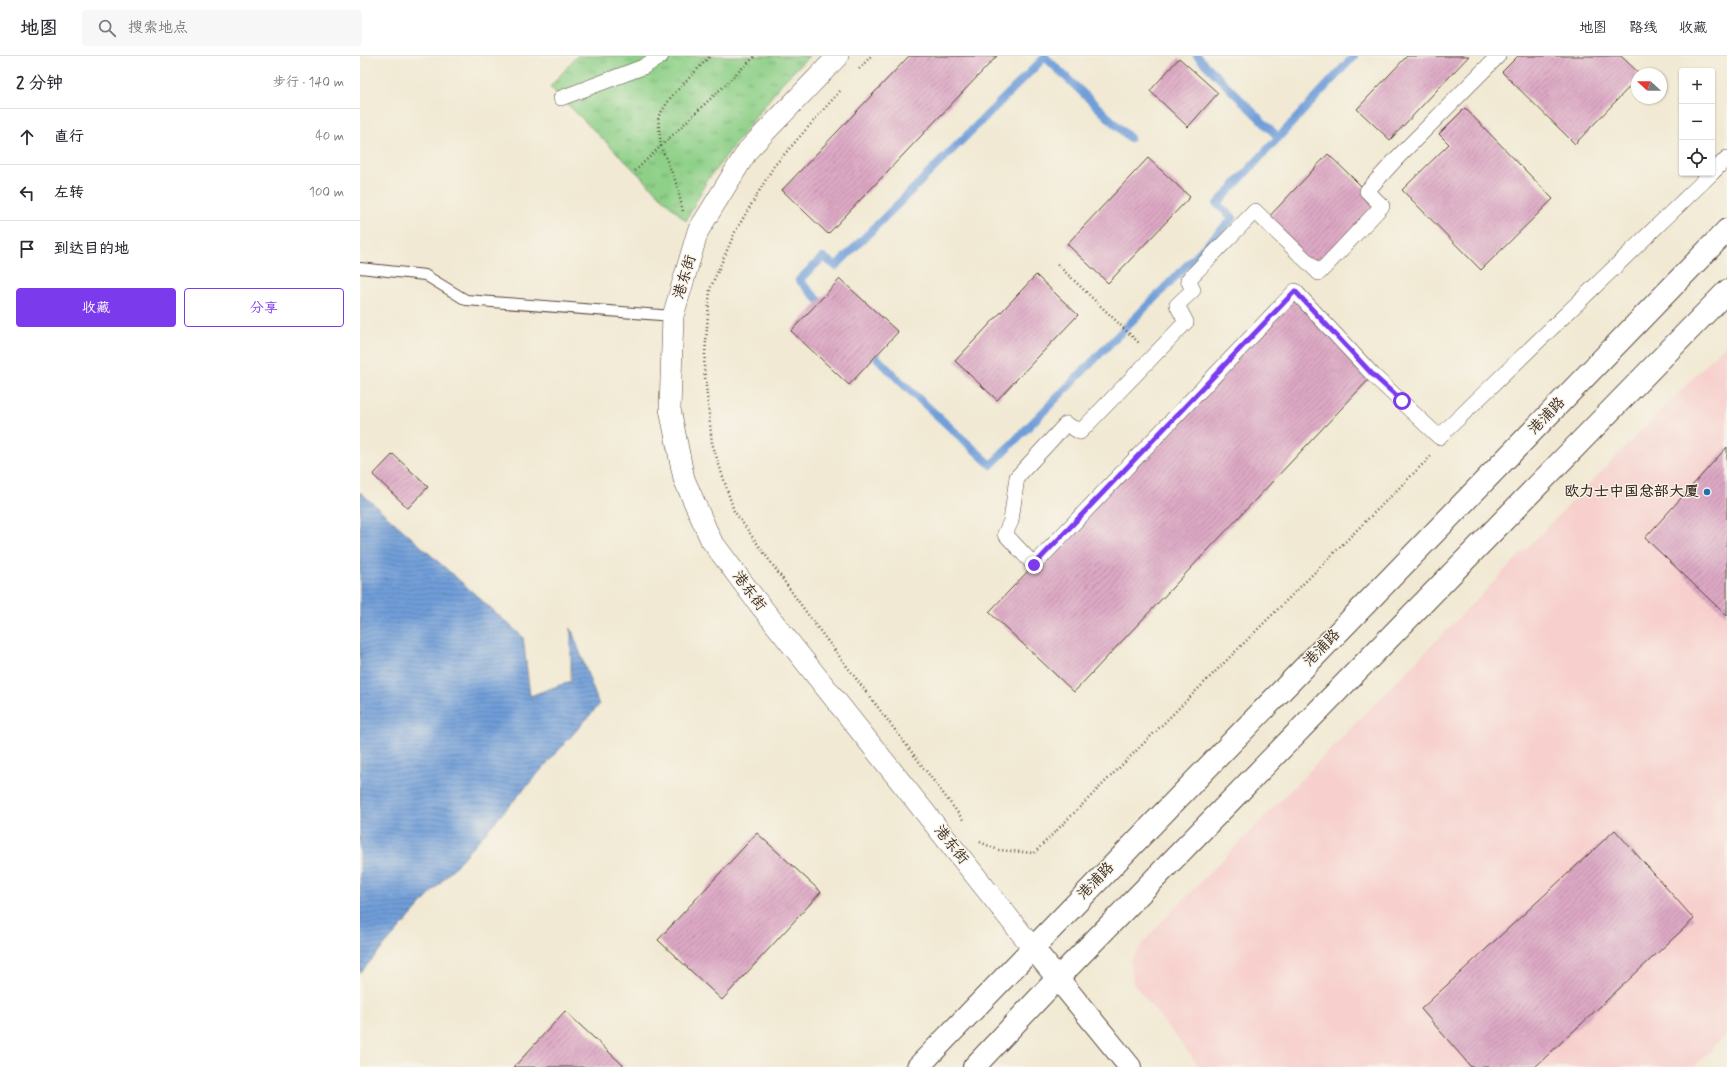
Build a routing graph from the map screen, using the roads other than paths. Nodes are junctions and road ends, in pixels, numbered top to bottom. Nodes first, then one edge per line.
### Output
1 (661, 56) edge
2 (838, 56) edge
3 (1498, 56) edge
4 (561, 98) dead end
5 (1727, 158) edge
6 (1715, 170) edge
7 (1709, 176) edge
8 (1727, 230) edge
9 (360, 268) edge
10 (1727, 291) edge
11 (673, 316) junction
12 (1032, 947) junction
13 (1057, 979) junction
14 (918, 1067) edge
15 (974, 1067) edge
16 (1130, 1067) edge

1 - 4 street
2 - 11 street, 港东街
3 - 7 street
5 - 6 street
8 - 12 main road, 港浦路
9 - 11 lane
10 - 13 main road
11 - 12 street, 港东街
12 - 13 main road, 港东街
12 - 14 main road, 港浦路
13 - 15 main road
13 - 16 main road, 港东街

